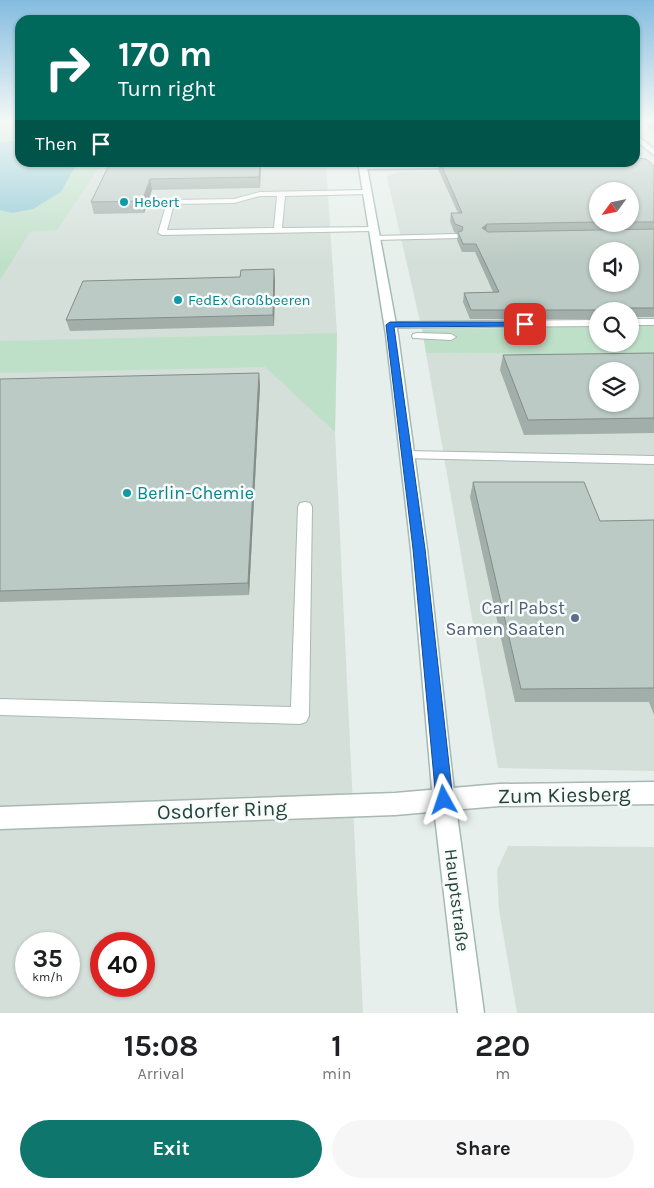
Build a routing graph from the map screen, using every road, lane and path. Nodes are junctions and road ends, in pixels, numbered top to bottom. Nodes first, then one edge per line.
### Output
1 (364, 169) edge
2 (367, 192) junction
3 (281, 194) junction
4 (278, 231) junction
5 (374, 233) junction
6 (456, 236) edge
7 (639, 322) edge
8 (654, 322) edge
9 (589, 323) edge
10 (390, 325) junction
11 (417, 336) dead end
12 (450, 337) dead end
13 (407, 456) junction
14 (654, 460) edge
15 (304, 507) dead end
16 (0, 707) edge
17 (654, 794) edge
18 (444, 800) junction
19 (0, 818) edge
20 (471, 1013) edge

1 - 2 street, Hauptstraße
2 - 3 lane
2 - 5 street, Hauptstraße
3 - 4 lane
3 - 4 lane
4 - 5 lane
5 - 6 lane
5 - 10 street, Hauptstraße
7 - 8 lane
9 - 10 lane
10 - 13 street, Hauptstraße
11 - 12 lane
13 - 14 lane
13 - 18 street, Hauptstraße
15 - 16 lane
17 - 18 street, Zum Kiesberg
18 - 19 street, Osdorfer Ring
18 - 20 street, Hauptstraße

